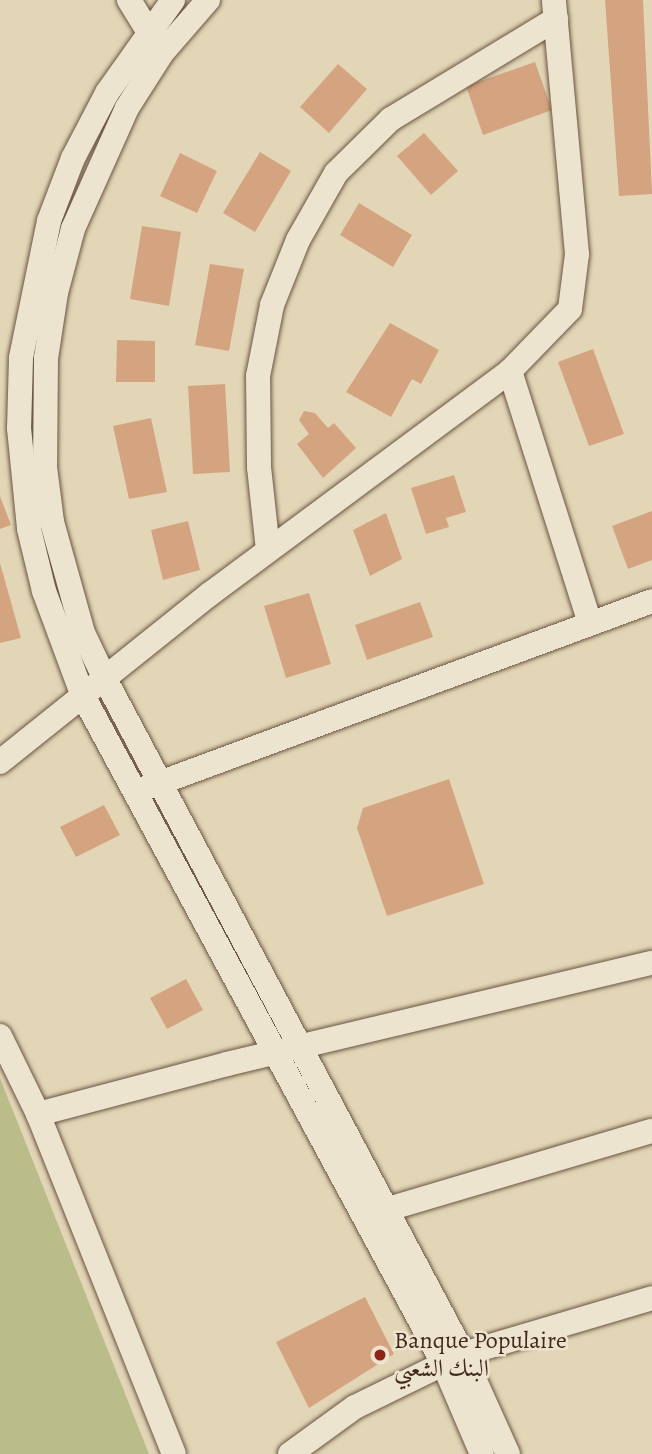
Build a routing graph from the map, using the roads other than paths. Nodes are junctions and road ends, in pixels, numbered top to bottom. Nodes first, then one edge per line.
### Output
1 (129, 0) edge
2 (173, 0) edge
3 (208, 0) edge
4 (555, 9) edge
5 (148, 31) junction
6 (162, 53) junction
7 (10, 357) edge
8 (46, 358) junction
9 (510, 370) junction
10 (19, 411) junction
11 (44, 413) junction
12 (45, 546) junction
13 (268, 550) junction
14 (652, 601) edge
15 (590, 623) junction
16 (104, 677) junction
17 (82, 694) junction
18 (0, 762) edge
19 (160, 782) junction
20 (135, 792) junction
21 (652, 964) edge
22 (0, 1036) edge
23 (300, 1046) junction
24 (275, 1052) junction
25 (38, 1114) junction
26 (652, 1130) edge
27 (375, 1212) junction
28 (652, 1298) edge
29 (453, 1358) junction
30 (323, 1442) edge
31 (174, 1454) edge
32 (290, 1454) edge
33 (482, 1454) edge
34 (508, 1454) edge

1 - 5 street
2 - 5 street
3 - 6 street
4 - 9 street
4 - 13 street
5 - 6 street
5 - 7 street
6 - 8 street
7 - 8 street
7 - 10 street
8 - 11 street
9 - 13 street
9 - 15 street
10 - 11 street
10 - 12 street
11 - 12 street
12 - 16 street
12 - 17 street
13 - 16 street
14 - 15 street
15 - 19 street
16 - 17 street
16 - 19 street
17 - 18 street
17 - 20 street
19 - 20 street
19 - 23 street
20 - 24 street
21 - 23 street
22 - 25 street
23 - 24 street
23 - 27 street
24 - 25 street
24 - 27 street
25 - 31 street
26 - 27 street
27 - 29 street
28 - 29 street
29 - 30 street
29 - 33 street
29 - 34 street
30 - 32 street

